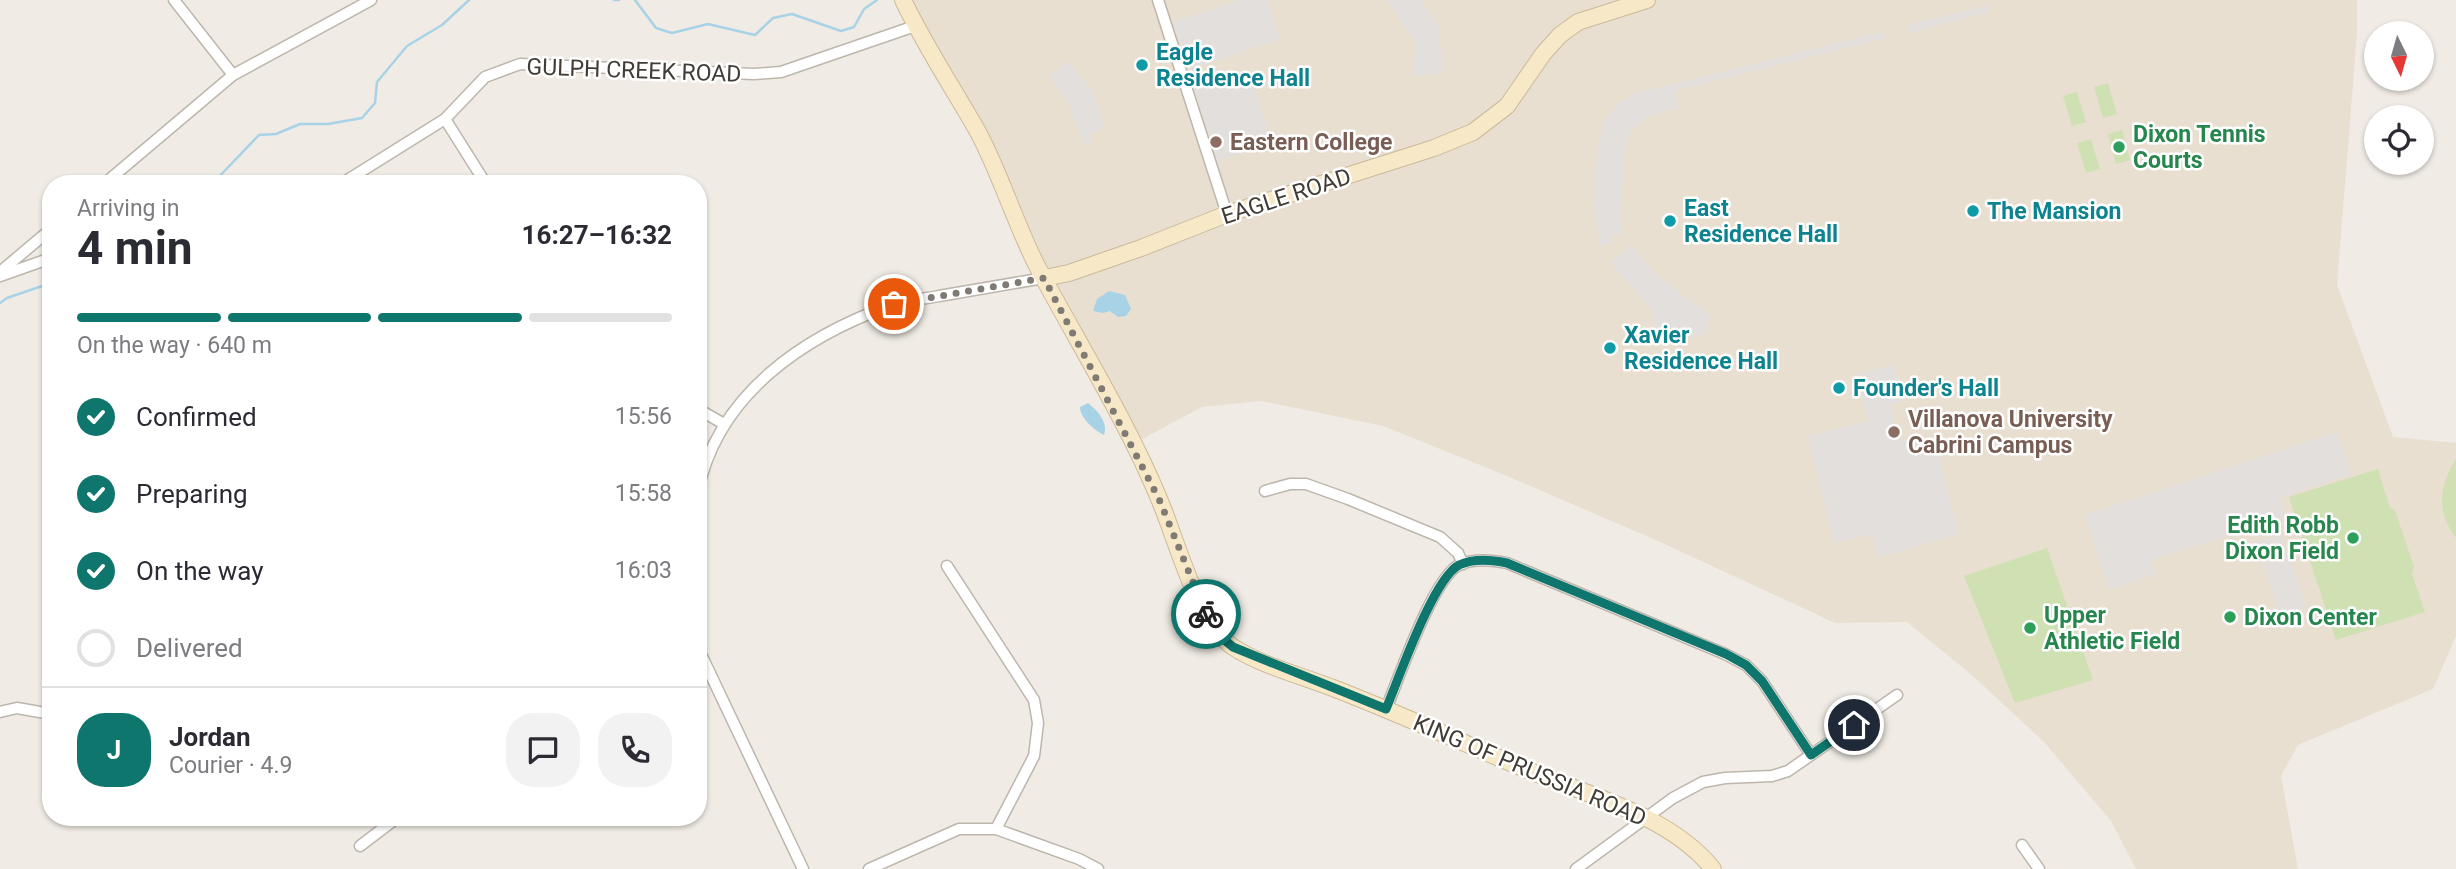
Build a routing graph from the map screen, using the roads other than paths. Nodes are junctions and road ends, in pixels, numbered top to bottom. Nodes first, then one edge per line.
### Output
1 (174, 0) edge
2 (371, 0) edge
3 (904, 0) edge
4 (1158, 0) edge
5 (1647, 0) edge
6 (915, 26) junction
7 (233, 75) junction
8 (444, 119) junction
9 (115, 175) edge
10 (355, 175) edge
11 (480, 175) edge
12 (1227, 214) junction
13 (42, 237) edge
14 (42, 261) edge
15 (0, 274) edge
16 (1044, 278) junction
17 (707, 414) edge
18 (723, 424) junction
19 (707, 463) edge
20 (1265, 491) dead end
21 (1463, 564) junction
22 (947, 566) dead end
23 (707, 667) edge
24 (1897, 695) dead end
25 (1386, 709) junction
26 (0, 712) edge
27 (42, 712) edge
28 (1811, 755) junction
29 (1646, 818) junction
30 (386, 826) edge
31 (996, 829) junction
32 (2022, 845) dead end
33 (360, 846) dead end
34 (803, 869) edge
35 (869, 869) edge
36 (1098, 869) edge
37 (1576, 869) edge
38 (1713, 869) edge
39 (2039, 869) edge

1 - 7 street
2 - 7 street
3 - 6 street, KING OF PRUSSIA ROAD
4 - 12 street
5 - 12 street, EAGLE ROAD
6 - 8 street, GULPH CREEK ROAD
6 - 16 street, KING OF PRUSSIA ROAD
7 - 9 street
8 - 10 street, GULPH CREEK ROAD
8 - 11 street
12 - 16 street, EAGLE ROAD
13 - 15 street
14 - 15 street
16 - 18 street
16 - 25 street, KING OF PRUSSIA ROAD
17 - 18 street
18 - 19 street
20 - 21 street
21 - 25 street
21 - 28 street
22 - 31 street
23 - 34 street
24 - 28 street
25 - 29 street, KING OF PRUSSIA ROAD
26 - 27 street
28 - 29 street
29 - 37 street
29 - 38 street, KING OF PRUSSIA ROAD
30 - 33 street
31 - 35 street
31 - 36 street
32 - 39 street

